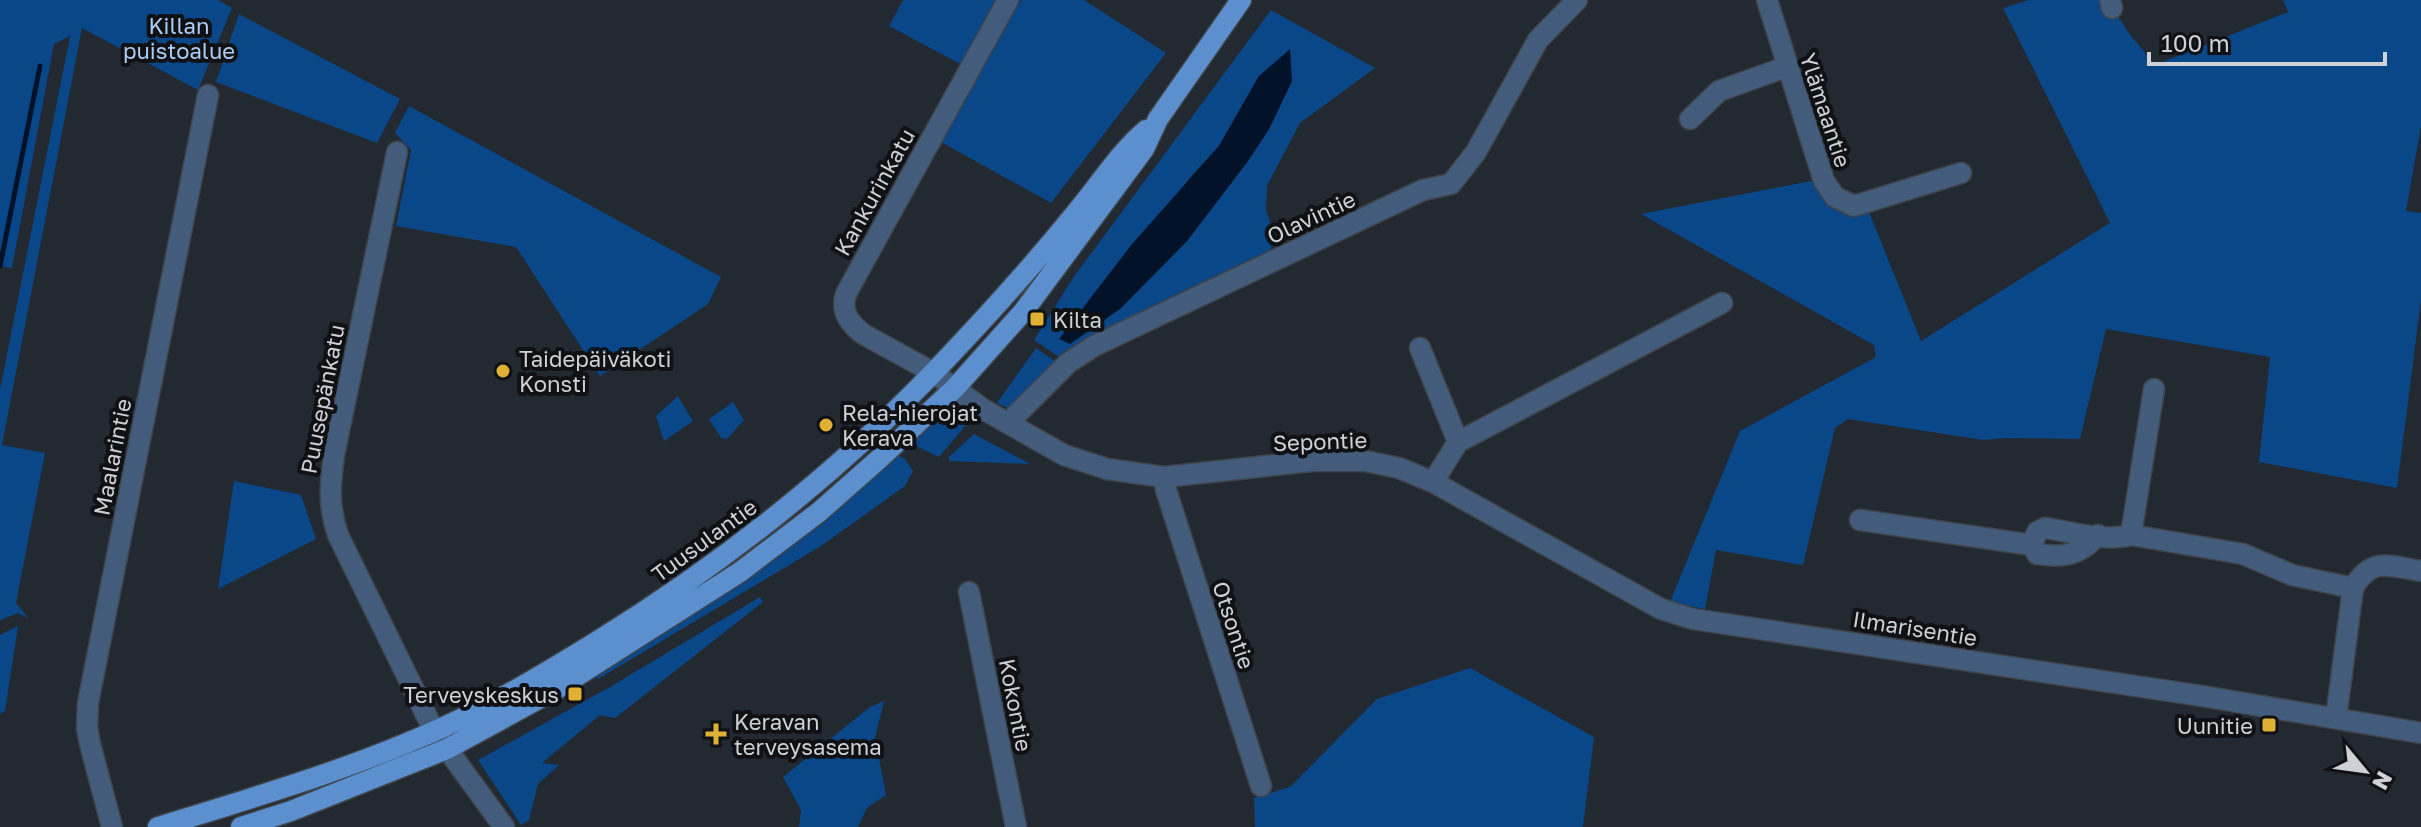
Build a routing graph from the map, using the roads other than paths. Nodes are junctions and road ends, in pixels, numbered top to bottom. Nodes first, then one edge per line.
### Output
1 (1008, 0) edge
2 (1241, 0) edge
3 (1577, 0) edge
4 (1767, 0) edge
5 (1786, 67) junction
6 (208, 95) dead end
7 (1158, 119) junction
8 (1690, 119) dead end
9 (397, 152) dead end
10 (1961, 173) dead end
11 (1722, 303) dead end
12 (1420, 348) dead end
13 (934, 373) junction
14 (955, 388) junction
15 (2154, 389) dead end
16 (1008, 423) junction
17 (1458, 442) junction
18 (1164, 477) junction
19 (1433, 482) junction
20 (1860, 520) dead end
21 (2131, 535) junction
22 (2421, 571) edge
23 (2353, 588) junction
24 (969, 592) dead end
25 (2336, 718) junction
26 (434, 731) junction
27 (2421, 733) edge
28 (447, 749) junction
29 (1261, 786) dead end
30 (112, 827) edge
31 (158, 827) edge
32 (241, 827) edge
33 (504, 827) edge
34 (1016, 827) edge

1 - 13 street, Kankurinkatu
2 - 7 main road, Tuusulantie
3 - 16 street, Olavintie
4 - 5 street, Ylämaantie
5 - 8 street
5 - 10 street, Ylämaantie
6 - 30 street, Maalarintie
7 - 13 main road, Tuusulantie
7 - 14 main road, Tuusulantie
9 - 26 street, Puusepänkatu
11 - 17 street
12 - 17 street
13 - 14 street, Sepontie
13 - 26 main road, Tuusulantie
14 - 16 street, Sepontie
14 - 28 main road, Tuusulantie
15 - 21 street
16 - 18 street, Sepontie
17 - 19 street
18 - 19 street, Sepontie
18 - 29 street, Otsontie
19 - 25 street, Ilmarisentie
20 - 21 street
21 - 23 street
22 - 23 street
23 - 25 street
24 - 34 street, Kokontie
25 - 27 street, Ilmarisentie
26 - 28 street, Puusepänkatu
26 - 31 main road, Tuusulantie
28 - 32 main road, Tuusulantie
28 - 33 street, Puusepänkatu

